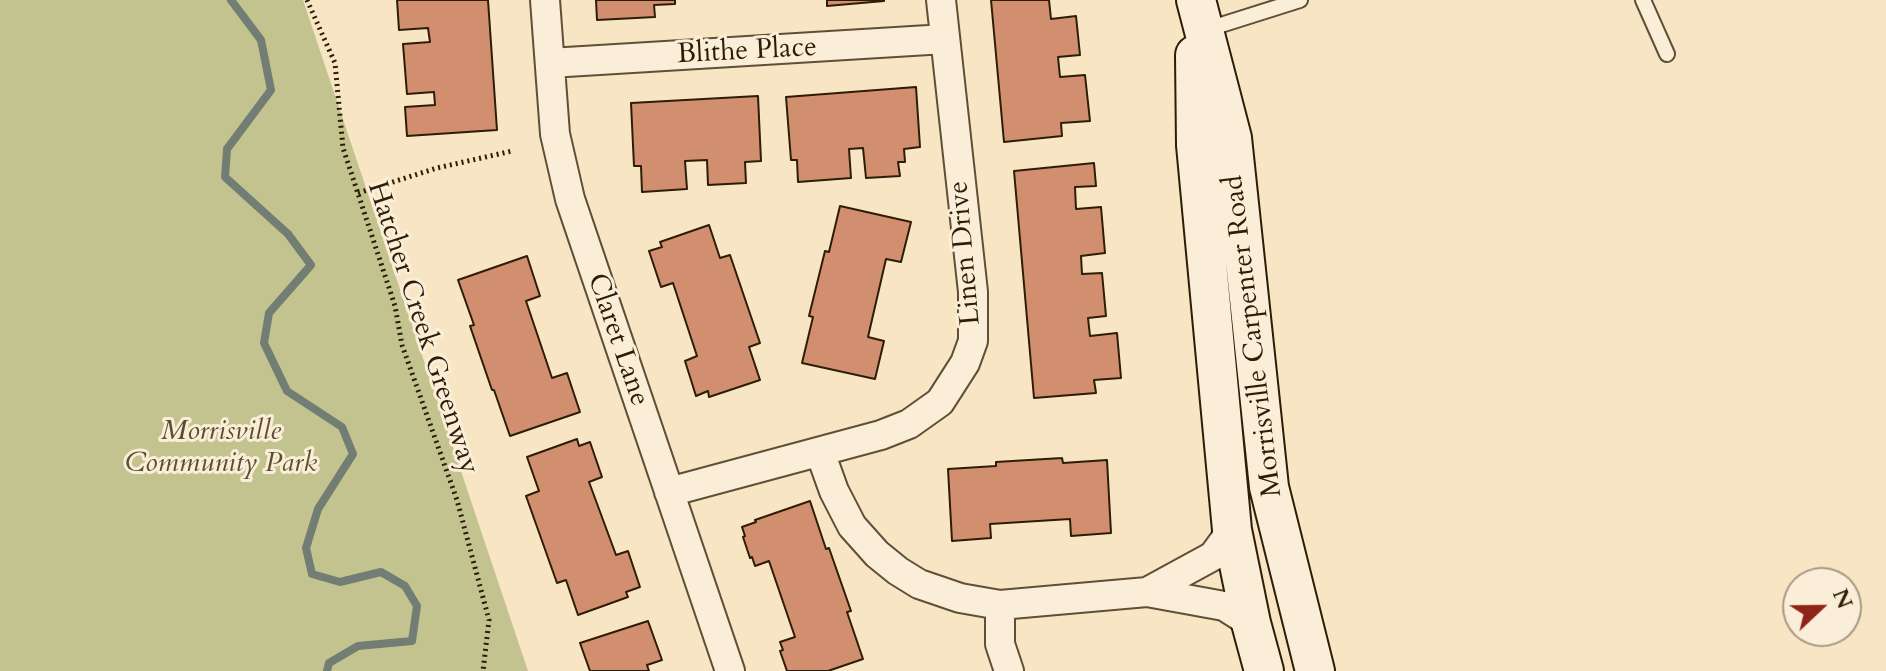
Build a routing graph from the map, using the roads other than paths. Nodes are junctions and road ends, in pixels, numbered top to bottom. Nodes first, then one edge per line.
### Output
1 (545, 0) edge
2 (941, 0) edge
3 (1300, 0) edge
4 (1643, 0) edge
5 (1198, 10) edge
6 (945, 39) junction
7 (1667, 54) dead end
8 (550, 63) junction
9 (820, 452) junction
10 (669, 492) junction
11 (1232, 530) junction
12 (1147, 592) junction
13 (1000, 605) junction
14 (1251, 623) junction
15 (730, 671) edge
16 (1009, 671) edge
17 (1264, 671) edge
18 (1315, 671) edge

1 - 8 street, Claret Lane
2 - 6 street, Linen Drive
3 - 5 lane
4 - 7 lane
5 - 11 main road, Morrisville Carpenter Road
5 - 18 main road, Morrisville Carpenter Road
6 - 8 street, Blithe Place
6 - 9 street, Linen Drive
8 - 10 street, Claret Lane
9 - 10 street, Linen Drive
9 - 13 street
10 - 15 street, Claret Lane
11 - 12 street
11 - 14 main road, Morrisville Carpenter Road
12 - 13 street
12 - 14 street
13 - 16 street
14 - 17 main road, Morrisville Carpenter Road

